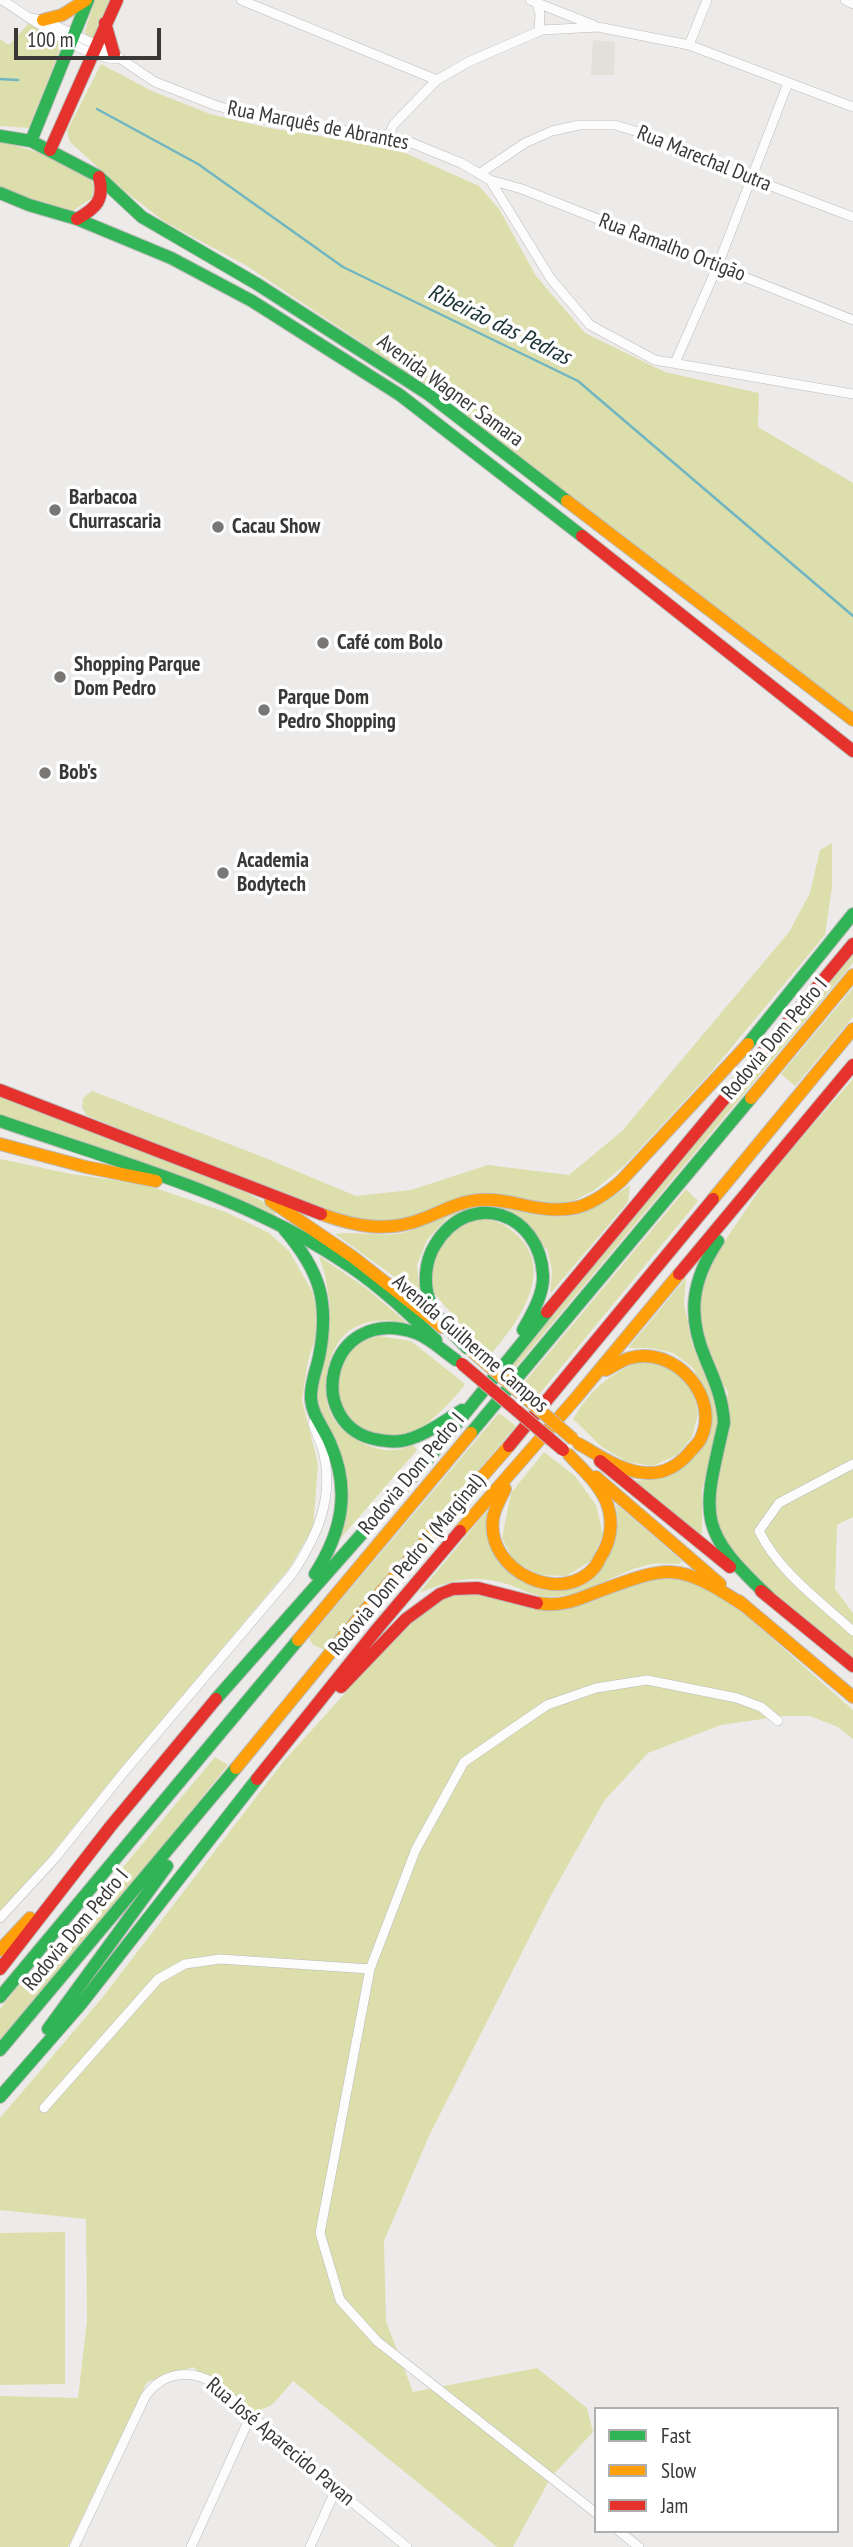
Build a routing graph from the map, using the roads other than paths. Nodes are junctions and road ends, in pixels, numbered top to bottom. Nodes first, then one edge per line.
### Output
1 (2, 0) edge
2 (87, 0) edge
3 (117, 0) edge
4 (241, 0) edge
5 (707, 0) edge
6 (845, 0) edge
7 (534, 2) edge
8 (853, 4) edge
9 (37, 19) junction
10 (105, 23) junction
11 (598, 27) junction
12 (539, 31) junction
13 (72, 38) junction
14 (689, 45) junction
15 (94, 48) junction
16 (116, 56) junction
17 (437, 80) junction
18 (788, 83) junction
19 (853, 107) edge
20 (0, 136) edge
21 (388, 136) junction
22 (31, 141) junction
23 (50, 150) junction
24 (480, 174) junction
25 (98, 176) junction
26 (750, 178) junction
27 (490, 180) junction
28 (0, 193) edge
29 (853, 217) edge
30 (77, 219) junction
31 (718, 265) junction
32 (853, 320) edge
33 (676, 363) junction
34 (853, 394) edge
35 (853, 720) edge
36 (853, 751) edge
37 (853, 914) edge
38 (853, 944) edge
39 (853, 975) edge
40 (853, 1029) edge
41 (853, 1065) edge
42 (0, 1090) edge
43 (813, 1111) junction
44 (0, 1121) edge
45 (0, 1144) edge
46 (227, 1178) junction
47 (179, 1184) junction
48 (284, 1229) junction
49 (470, 1350) junction
50 (459, 1362) junction
51 (502, 1366) junction
52 (576, 1398) junction
53 (311, 1401) junction
54 (474, 1404) junction
55 (576, 1441) junction
56 (566, 1453) junction
57 (527, 1455) junction
58 (853, 1464) edge
59 (768, 1596) junction
60 (745, 1606) junction
61 (281, 1625) junction
62 (853, 1630) edge
63 (853, 1666) edge
64 (853, 1697) edge
65 (778, 1721) dead end
66 (296, 1729) junction
67 (197, 1816) junction
68 (84, 1860) junction
69 (0, 1918) edge
70 (0, 1950) edge
71 (0, 1969) edge
72 (370, 1969) junction
73 (0, 1997) edge
74 (0, 2050) edge
75 (0, 2095) edge
76 (44, 2108) dead end
77 (251, 2414) junction
78 (336, 2489) junction
79 (594, 2511) edge
80 (622, 2533) edge
81 (74, 2547) edge
82 (191, 2547) edge
83 (310, 2547) edge
84 (407, 2547) edge
85 (639, 2547) edge

1 - 9 street, Rua Marquês de Abrantes
2 - 9 main road
2 - 13 main road
3 - 10 main road
4 - 17 street
5 - 14 street
6 - 8 street
7 - 11 street
7 - 12 street
9 - 13 street, Rua Marquês de Abrantes
10 - 15 main road
10 - 16 main road
11 - 12 street
11 - 14 street
12 - 17 street
13 - 15 street, Rua Marquês de Abrantes
13 - 22 main road
14 - 18 street
15 - 16 street, Rua Marquês de Abrantes
15 - 23 main road
16 - 21 street, Rua Marquês de Abrantes
17 - 21 street
18 - 19 street
18 - 26 street
20 - 22 main road, Avenida Wagner Samara
21 - 24 street, Rua Marquês de Abrantes
22 - 23 main road, Avenida Wagner Samara
23 - 25 main road, Avenida Wagner Samara
24 - 26 street, Rua Marechal Dutra
24 - 27 street, Rua Marquês de Abrantes
25 - 30 main road
25 - 35 main road, Avenida Wagner Samara
26 - 29 street, Rua Marechal Dutra
26 - 31 street
27 - 31 street, Rua Ramalho Ortigão
27 - 33 street, Rua Marquês de Abrantes
28 - 30 main road, Avenida Wagner Samara
30 - 36 main road, Avenida Wagner Samara
31 - 32 street, Rua Ramalho Ortigão
31 - 33 street
33 - 34 street, Rua Marquês de Abrantes
37 - 46 main road, Avenida Guilherme Campos
38 - 51 main road
39 - 73 main road, Rodovia Dom Pedro I
40 - 67 main road, Rodovia Dom Pedro I
41 - 43 main road, Rodovia Dom Pedro I (Marginal)
42 - 46 main road, Avenida Guilherme Campos
43 - 52 main road, Rodovia Dom Pedro I (Marginal)
43 - 59 main road
44 - 47 main road, Avenida Guilherme Campos
45 - 47 main road
46 - 49 main road, Avenida Guilherme Campos
47 - 48 main road, Avenida Guilherme Campos
48 - 50 main road, Avenida Guilherme Campos
48 - 53 main road
49 - 51 main road
49 - 55 main road, Avenida Guilherme Campos, bridge
50 - 54 main road
50 - 56 main road, Avenida Guilherme Campos, bridge
51 - 54 main road
52 - 55 main road
52 - 57 main road, Rodovia Dom Pedro I (Marginal)
53 - 61 main road
53 - 69 street
54 - 61 main road
55 - 59 main road, Avenida Guilherme Campos
56 - 57 main road
56 - 60 main road, Avenida Guilherme Campos
57 - 66 main road, Rodovia Dom Pedro I (Marginal)
58 - 62 street
59 - 63 main road, Avenida Guilherme Campos
60 - 64 main road, Avenida Guilherme Campos
60 - 66 main road
61 - 68 main road
65 - 72 street
66 - 75 main road, Rodovia Dom Pedro I (Marginal)
67 - 74 main road, Rodovia Dom Pedro I
67 - 75 main road
68 - 70 main road
68 - 71 main road
72 - 76 street
72 - 79 street
77 - 78 street, Rua José Aparecido Pavan
77 - 81 street, Rua José Aparecido Pavan
77 - 82 street
78 - 83 street
78 - 84 street, Rua José Aparecido Pavan
80 - 85 street

